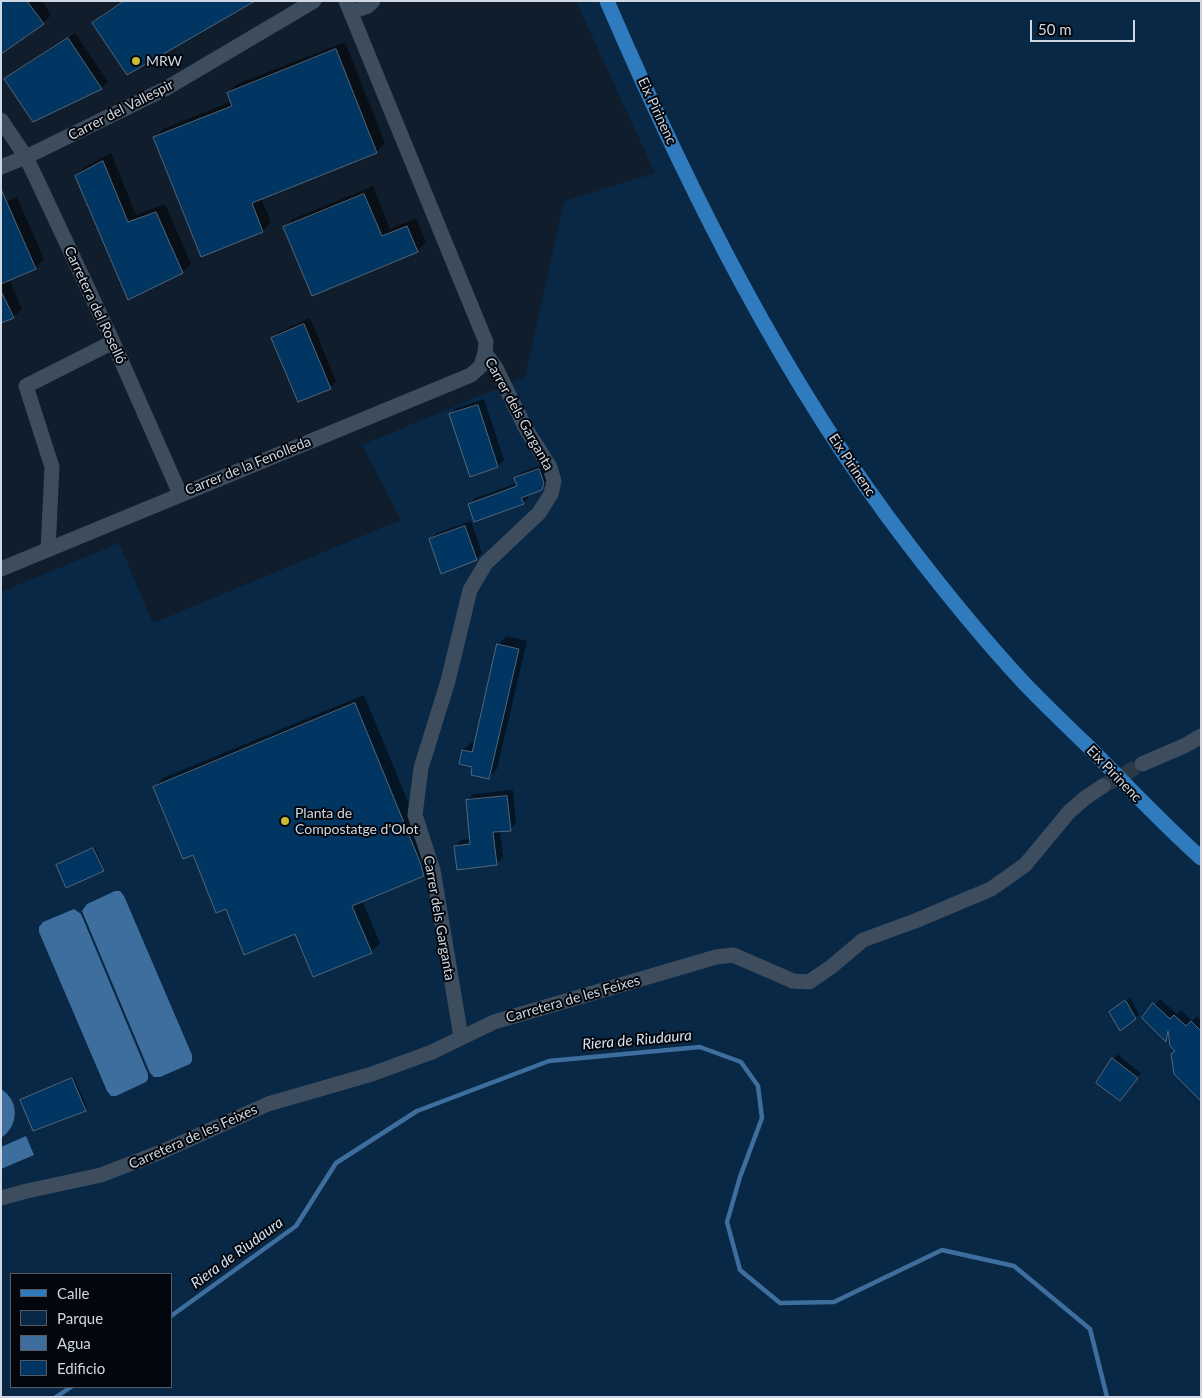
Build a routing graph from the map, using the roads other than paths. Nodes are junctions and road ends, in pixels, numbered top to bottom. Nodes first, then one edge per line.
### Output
1 (314, 1) edge
2 (373, 1) edge
3 (608, 3) edge
4 (349, 7) edge
5 (1, 120) edge
6 (26, 157) junction
7 (1, 167) edge
8 (112, 342) junction
9 (485, 353) junction
10 (180, 494) junction
11 (48, 550) junction
12 (1, 569) edge
13 (1201, 736) edge
14 (1142, 764) tunnel mouth
15 (1102, 786) tunnel mouth
16 (1201, 858) edge
17 (461, 1037) junction
18 (1, 1198) edge

1 - 6 street, Carrer del Vallespir
2 - 4 street, Carrer dels Garganta
3 - 16 main road, Eix Pirinenc
4 - 9 street, Carrer dels Garganta
5 - 6 street, Carretera del Roselló
6 - 7 street, Carrer del Vallespir
6 - 8 street, Carretera del Roselló
8 - 10 street, Carretera del Roselló
8 - 11 street
9 - 10 street, Carrer de la Fenolleda
9 - 17 street, Carrer dels Garganta
10 - 11 street, Carrer de la Fenolleda
11 - 12 street, Carrer de la Fenolleda
13 - 14 street
15 - 17 street, Carretera de les Feixes
17 - 18 street, Carretera de les Feixes

